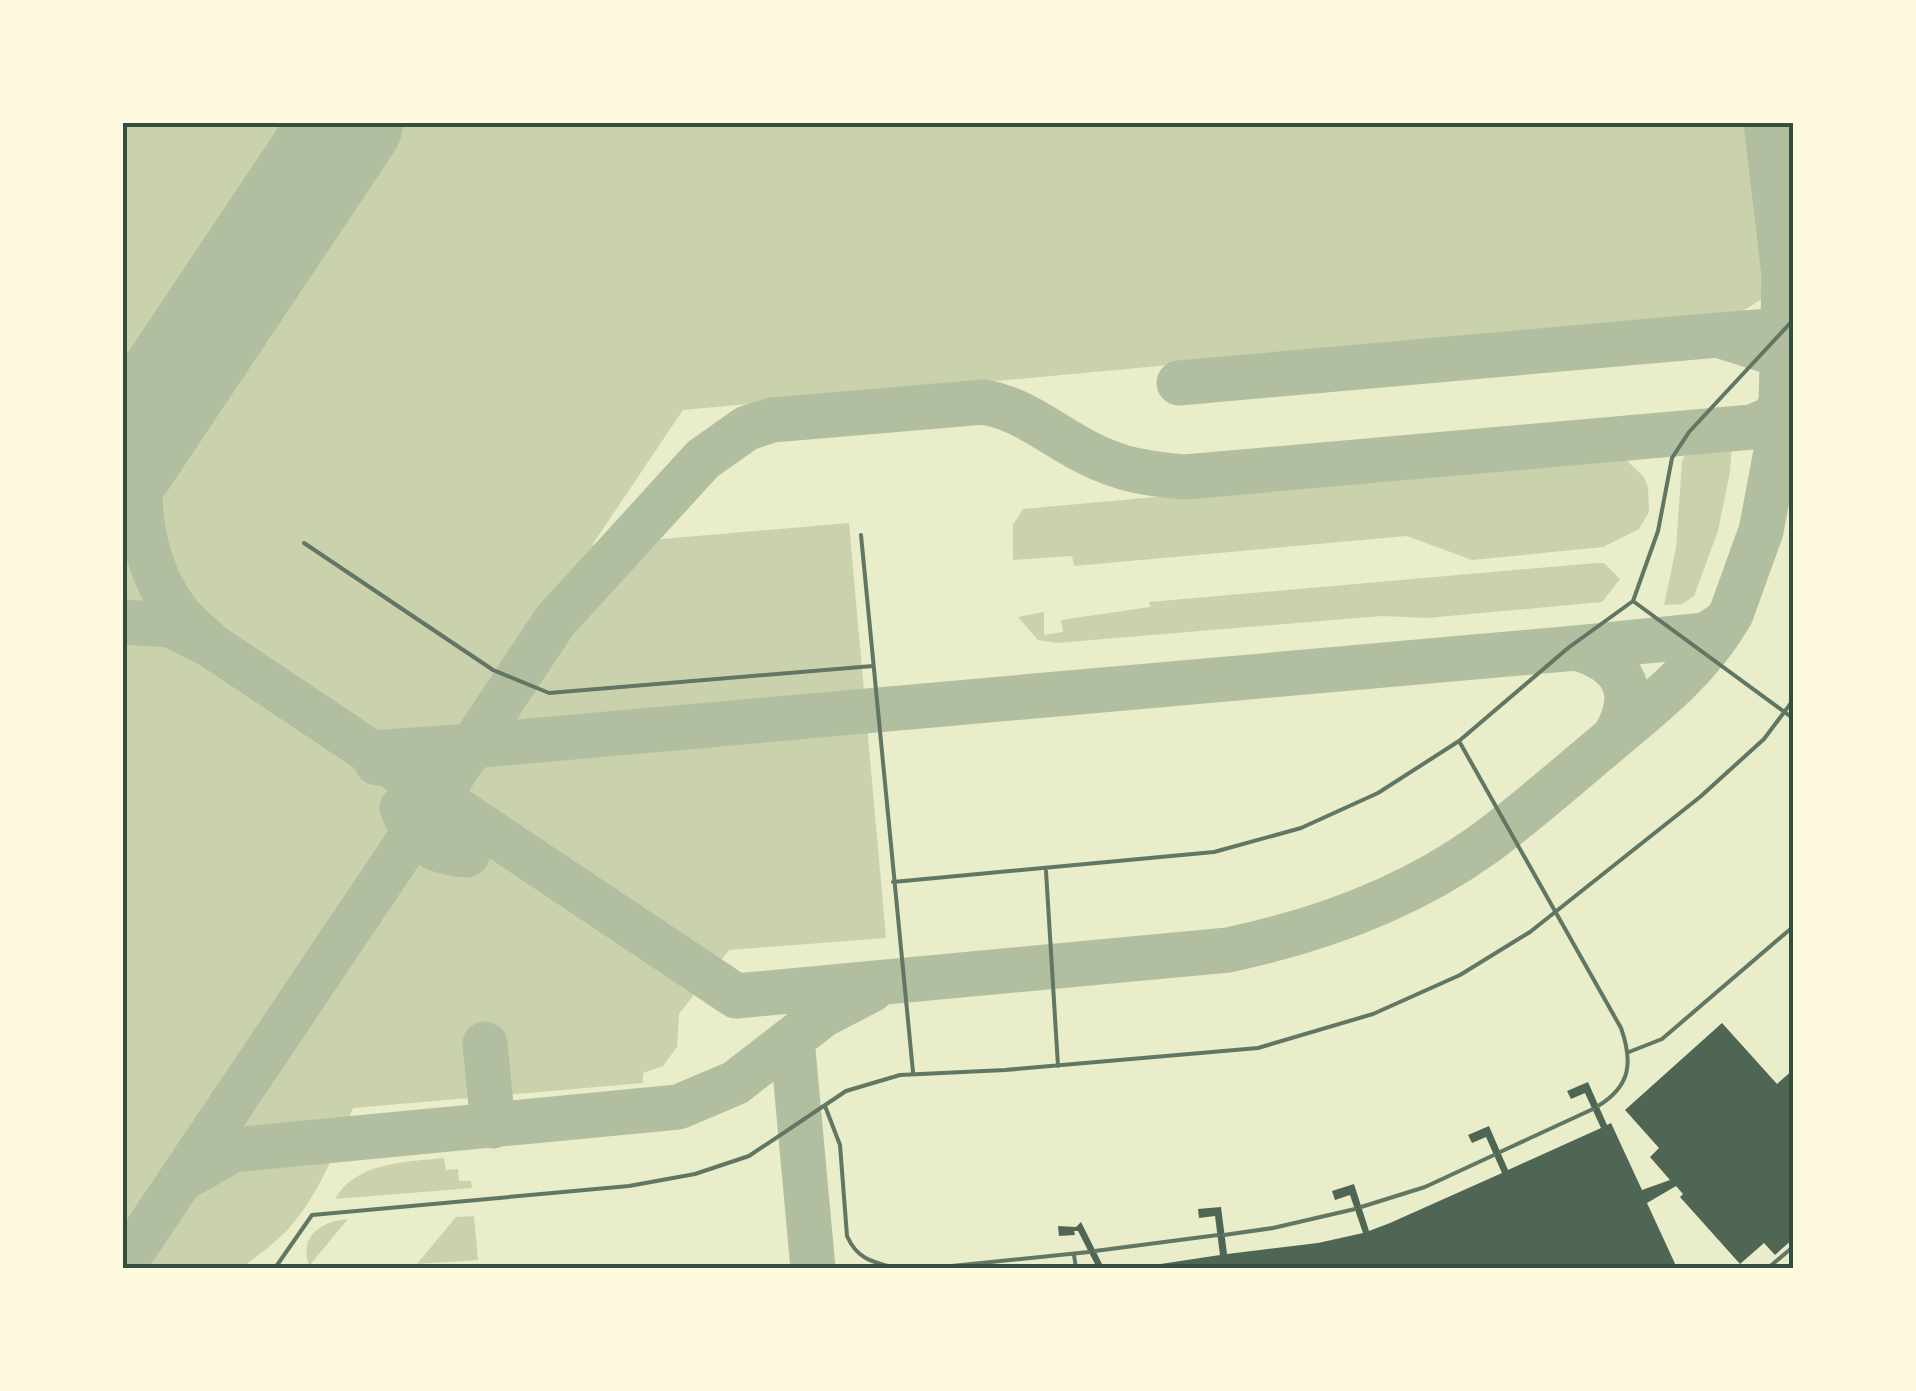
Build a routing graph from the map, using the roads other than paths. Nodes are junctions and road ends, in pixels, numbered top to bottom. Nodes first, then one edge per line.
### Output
1 (1794, 319) edge
2 (861, 535) dead end
3 (304, 543) dead end
4 (1632, 600) junction
5 (872, 666) junction
6 (1794, 699) edge
7 (1785, 712) junction
8 (1794, 718) edge
9 (1459, 741) junction
10 (1046, 869) junction
11 (893, 882) junction
12 (1556, 912) junction
13 (1794, 926) edge
14 (1629, 1052) junction
15 (1058, 1066) junction
16 (914, 1075) junction
17 (824, 1105) junction
18 (1794, 1246) edge
19 (1074, 1254) junction
20 (275, 1268) edge
21 (895, 1268) edge
22 (932, 1268) edge
23 (1076, 1268) edge
24 (1768, 1268) edge

1 - 4 lane
2 - 5 lane
3 - 5 lane
4 - 7 lane
4 - 9 lane
5 - 11 lane
6 - 7 lane
7 - 8 lane
7 - 12 lane
9 - 10 lane
9 - 12 lane
10 - 11 lane
10 - 15 lane
11 - 16 lane
12 - 14 lane
12 - 15 lane
13 - 14 lane
14 - 19 lane
15 - 16 lane
16 - 17 lane
17 - 20 lane
17 - 21 lane
18 - 24 lane
19 - 22 lane
19 - 23 lane

